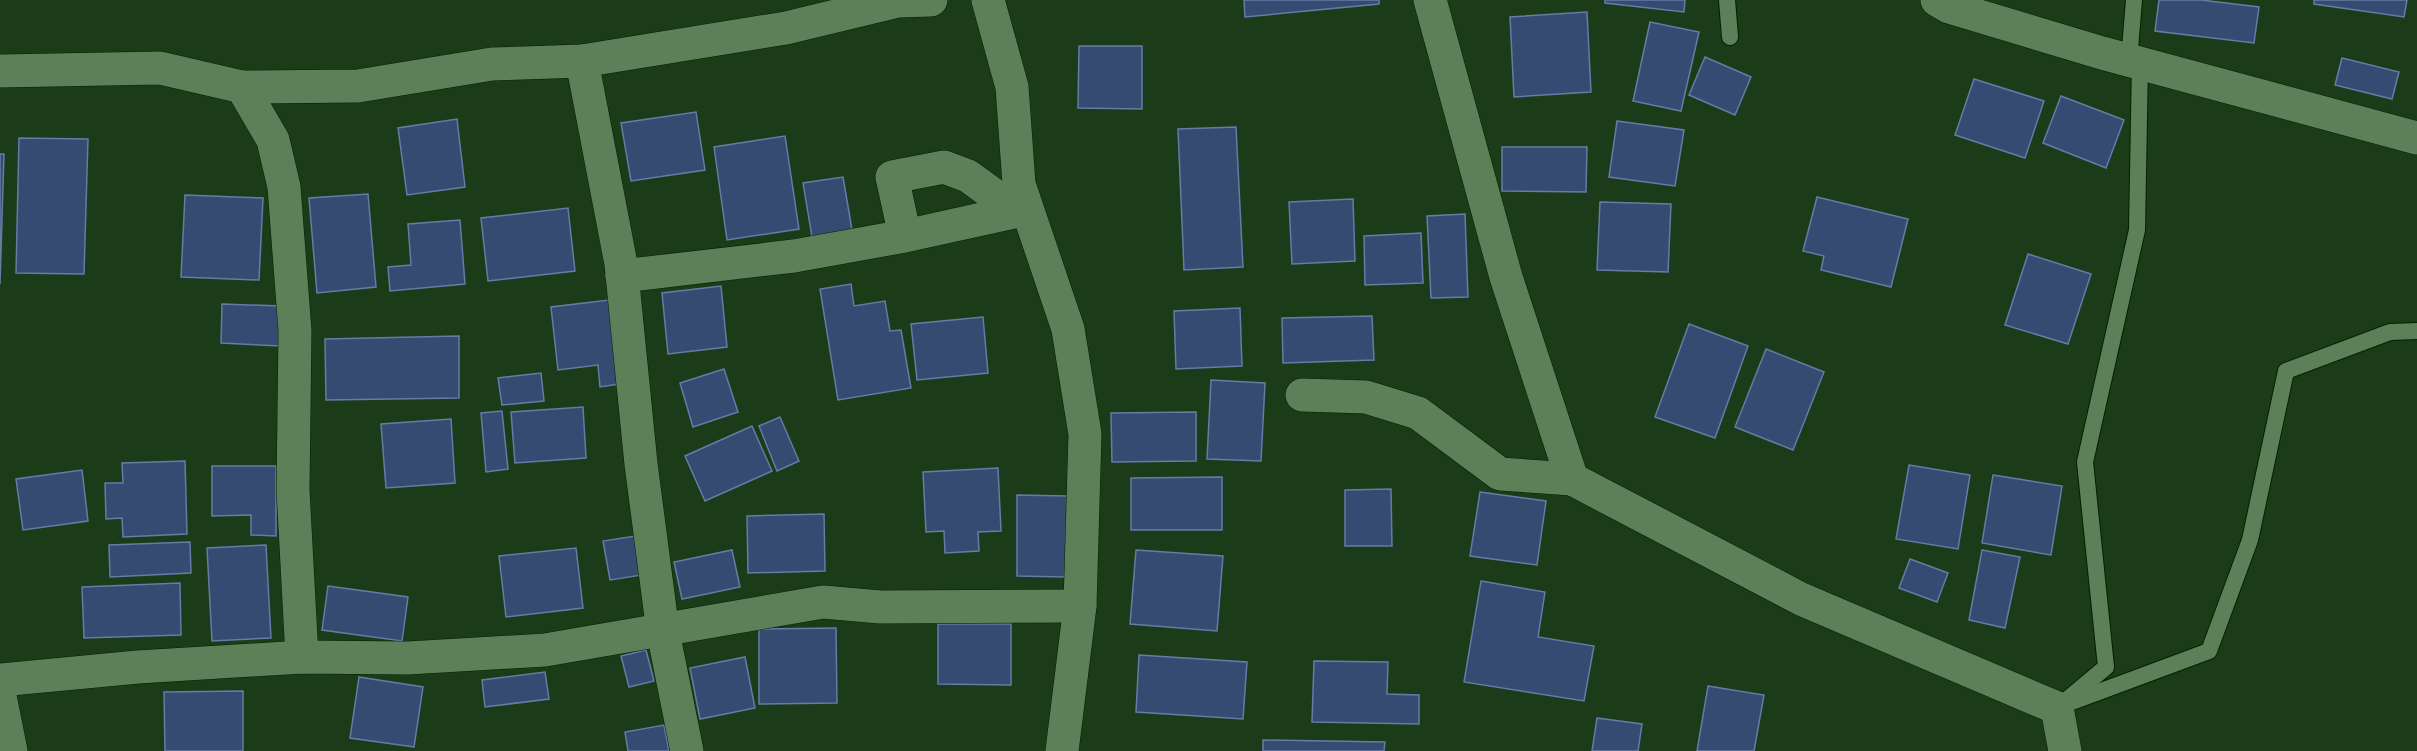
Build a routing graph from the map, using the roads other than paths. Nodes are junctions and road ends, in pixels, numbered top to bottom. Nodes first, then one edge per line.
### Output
1 (931, 0) edge
2 (988, 0) edge
3 (1430, 0) edge
4 (1727, 0) edge
5 (1938, 0) edge
6 (2134, 0) edge
7 (1730, 38) dead end
8 (582, 61) junction
9 (2134, 62) junction
10 (0, 71) edge
11 (242, 87) junction
12 (2416, 132) edge
13 (1022, 210) junction
14 (905, 236) junction
15 (622, 276) junction
16 (2417, 332) edge
17 (1302, 395) dead end
18 (1572, 479) junction
19 (1080, 606) junction
20 (663, 632) junction
21 (302, 657) junction
22 (0, 680) edge
23 (0, 696) edge
24 (2057, 708) junction
25 (11, 751) edge
26 (687, 751) edge
27 (1062, 751) edge
28 (2065, 751) edge

1 - 8 street
2 - 13 street
3 - 18 street
4 - 7 lane
5 - 9 street
6 - 9 lane
8 - 11 street
8 - 15 street
9 - 12 street
9 - 24 lane
10 - 11 street
11 - 21 street
13 - 14 street
13 - 14 street
13 - 19 street
14 - 15 street
15 - 20 street
16 - 24 lane
17 - 18 street
18 - 24 street
19 - 20 street
19 - 27 street
20 - 21 street
20 - 26 street
21 - 22 street
23 - 25 street
24 - 28 street

